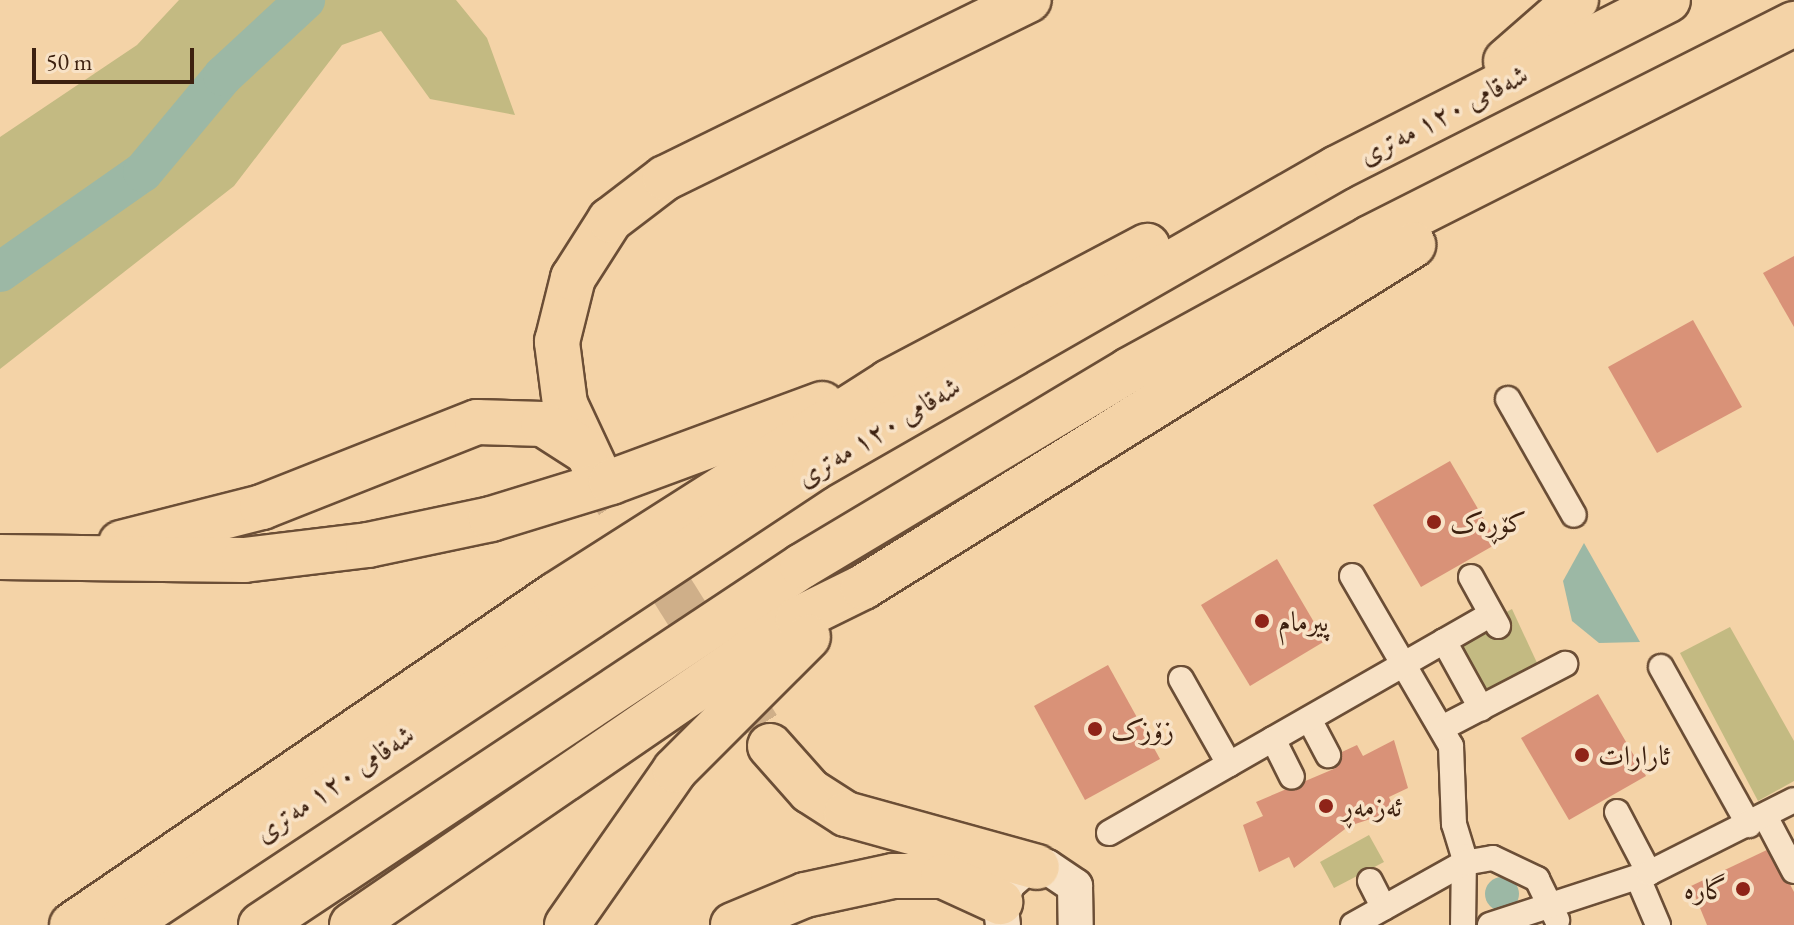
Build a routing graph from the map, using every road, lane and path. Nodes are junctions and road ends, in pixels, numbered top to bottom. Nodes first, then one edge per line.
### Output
1 (1029, 0) edge
2 (1576, 0) edge
3 (1668, 0) edge
4 (1794, 24) edge
5 (1687, 75) junction
6 (1443, 113) junction
7 (1337, 168) junction
8 (889, 382) junction
9 (1508, 399) dead end
10 (1574, 515) dead end
11 (0, 557) edge
12 (1352, 576) dead end
13 (1471, 577) dead end
14 (863, 587) junction
15 (1444, 641) junction
16 (1565, 664) dead end
17 (1402, 665) junction
18 (1661, 667) dead end
19 (1181, 679) dead end
20 (1481, 708) junction
21 (1309, 719) junction
22 (1442, 728) junction
23 (1273, 739) junction
24 (770, 746) tunnel mouth
25 (1328, 755) dead end
26 (1229, 764) junction
27 (1292, 777) dead end
28 (1794, 800) edge
29 (1617, 812) dead end
30 (1757, 821) junction
31 (1109, 833) dead end
32 (1464, 863) junction
33 (1037, 867) junction
34 (1794, 871) edge
35 (1644, 875) junction
36 (1370, 881) dead end
37 (1384, 908) junction
38 (1555, 914) junction
39 (997, 917) edge
40 (1079, 923) edge
41 (72, 925) edge
42 (125, 925) edge
43 (261, 925) edge
44 (352, 925) edge
45 (567, 925) edge
46 (733, 925) edge
47 (1353, 925) edge
48 (1463, 925) edge
49 (1490, 925) edge
50 (1658, 925) edge

1 - 11 highway
2 - 6 highway
3 - 6 highway, شەقامی ١٢٠ مەتری
4 - 5 highway
5 - 14 highway
5 - 43 highway
6 - 7 highway, شەقامی ١٢٠ مەتری
7 - 8 highway
7 - 42 highway, شەقامی ١٢٠ مەتری
8 - 11 highway
8 - 41 highway
9 - 10 street
12 - 17 street
13 - 15 street
14 - 44 highway
14 - 45 highway
15 - 17 street
15 - 20 street
16 - 20 street
17 - 21 street
17 - 22 street
18 - 30 street
19 - 26 street
20 - 22 street
21 - 23 street
21 - 25 street
22 - 32 street
23 - 26 street
23 - 27 street
24 - 33 highway
26 - 31 street
28 - 30 street
29 - 35 street
30 - 34 street
30 - 35 street
32 - 37 street
32 - 38 street
32 - 48 street
33 - 39 main road
33 - 40 main road
35 - 38 street
35 - 50 street
36 - 37 street
37 - 47 street
38 - 49 street
39 - 46 highway

